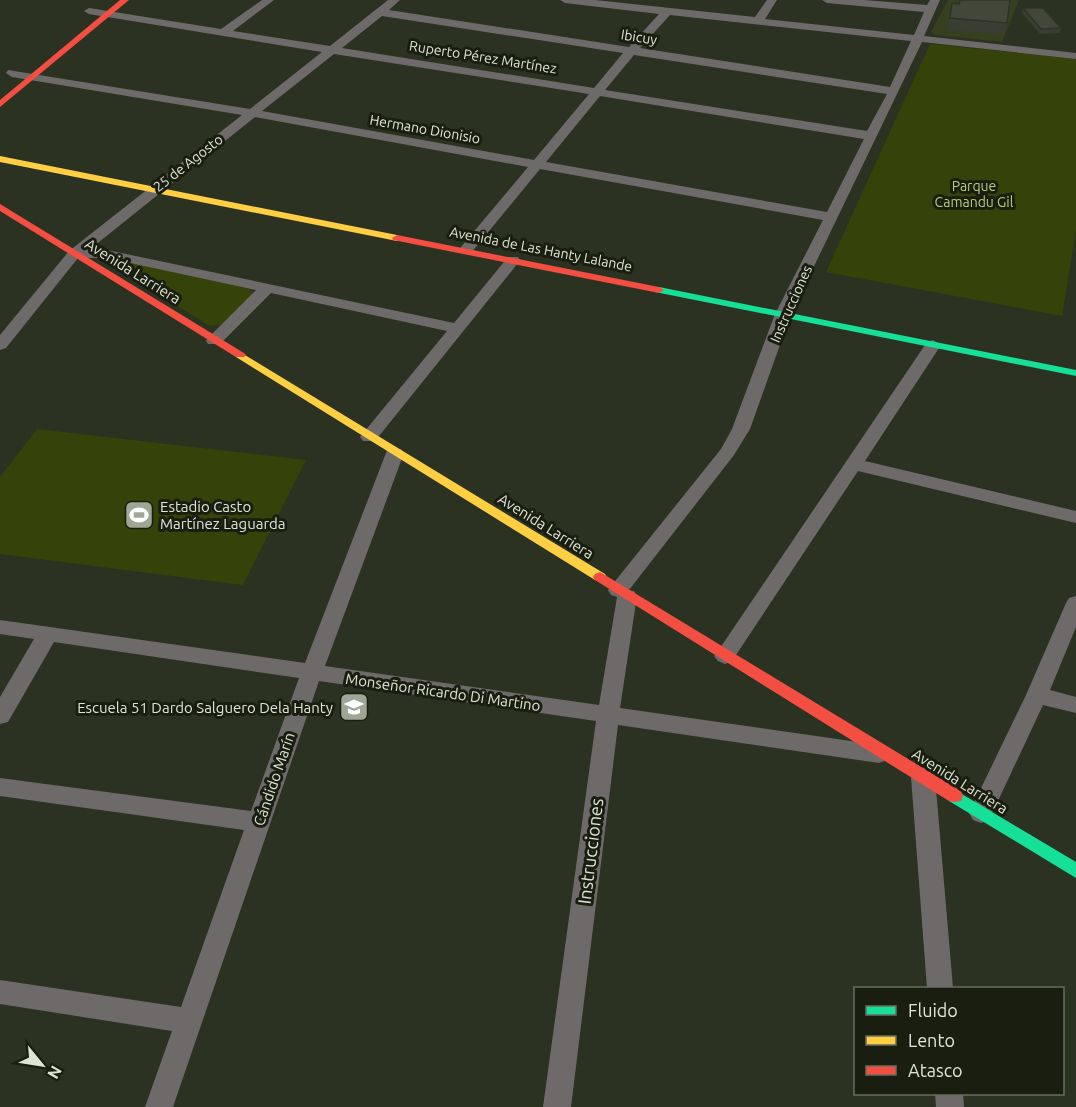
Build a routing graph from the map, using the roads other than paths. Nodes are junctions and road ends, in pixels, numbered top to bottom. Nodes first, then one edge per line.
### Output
1 (102, 0) edge
2 (125, 0) edge
3 (269, 0) edge
4 (395, 0) edge
5 (565, 0) edge
6 (772, 0) edge
7 (827, 0) edge
8 (933, 5) edge
9 (88, 11) junction
10 (667, 11) junction
11 (110, 12) junction
12 (380, 12) junction
13 (75, 21) dead end
14 (758, 21) junction
15 (225, 31) junction
16 (916, 39) junction
17 (334, 48) junction
18 (631, 51) junction
19 (1076, 56) edge
20 (28, 60) dead end
21 (12, 73) junction
22 (35, 75) junction
23 (0, 82) edge
24 (598, 91) junction
25 (894, 91) junction
26 (0, 104) edge
27 (252, 113) junction
28 (872, 136) junction
29 (0, 159) edge
30 (538, 165) junction
31 (155, 189) junction
32 (0, 207) edge
33 (832, 218) junction
34 (466, 250) junction
35 (74, 254) junction
36 (513, 260) junction
37 (266, 289) junction
38 (783, 314) junction
39 (457, 328) junction
40 (214, 341) junction
41 (0, 345) edge
42 (933, 345) junction
43 (1076, 373) edge
44 (369, 437) junction
45 (395, 453) junction
46 (853, 464) junction
47 (1076, 517) edge
48 (623, 593) junction
49 (1076, 603) edge
50 (0, 627) edge
51 (48, 634) junction
52 (725, 656) junction
53 (311, 674) junction
54 (1037, 695) junction
55 (1076, 705) edge
56 (0, 716) edge
57 (608, 716) junction
58 (886, 755) junction
59 (923, 777) junction
60 (0, 787) edge
61 (981, 813) junction
62 (259, 822) junction
63 (1076, 871) edge
64 (940, 987) edge
65 (0, 992) edge
66 (189, 1021) junction
67 (159, 1107) edge
68 (557, 1107) edge

1 - 9 street
2 - 11 street
3 - 15 street
4 - 12 street, 25 de Agosto
5 - 10 street
6 - 14 street
7 - 8 street
8 - 16 street, Instrucciones
9 - 11 street, Ruperto Pérez Martínez
9 - 13 street
10 - 14 street
10 - 18 street
11 - 15 street, Ruperto Pérez Martínez
11 - 22 street
12 - 17 street, 25 de Agosto
12 - 18 street, Ibicuy
14 - 16 street
15 - 17 street, Ruperto Pérez Martínez
16 - 19 street
16 - 25 street, Instrucciones
17 - 24 street, Ruperto Pérez Martínez
17 - 27 street, 25 de Agosto
18 - 24 street
18 - 25 street, Ibicuy
20 - 21 street
21 - 22 street, Hermano Dionisio
21 - 23 street
22 - 26 street
22 - 27 street, Hermano Dionisio
24 - 28 street, Ruperto Pérez Martínez
24 - 30 street
25 - 28 street, Instrucciones
27 - 30 street, Hermano Dionisio
27 - 31 street, 25 de Agosto
28 - 33 street, Instrucciones
29 - 31 street, Avenida de Las Hanty Lalande
30 - 33 street, Hermano Dionisio
30 - 34 street
31 - 34 street, Avenida de Las Hanty Lalande
31 - 35 street, 25 de Agosto
32 - 35 street, Avenida Larriera
33 - 38 street, Instrucciones
34 - 36 street, Avenida de Las Hanty Lalande
35 - 37 street
35 - 40 street, Avenida Larriera
35 - 41 street, 25 de Agosto
36 - 38 street, Avenida de Las Hanty Lalande
36 - 39 street
37 - 39 street
37 - 40 street
38 - 42 street, Avenida de Las Hanty Lalande
38 - 48 street, Instrucciones
39 - 44 street
40 - 44 street, Avenida Larriera
42 - 43 street, Avenida de Las Hanty Lalande
42 - 46 street
44 - 45 street, Avenida Larriera
45 - 48 street, Avenida Larriera
45 - 53 street, Cándido Marín
46 - 47 street
46 - 52 street
48 - 52 street, Avenida Larriera
48 - 57 street, Instrucciones
49 - 54 street
50 - 51 street, Monseñor Ricardo Di Martino
51 - 53 street, Monseñor Ricardo Di Martino
51 - 56 street
52 - 58 street, Avenida Larriera
53 - 57 street, Monseñor Ricardo Di Martino
53 - 62 street, Cándido Marín
54 - 55 street
54 - 61 street
57 - 58 street, Monseñor Ricardo Di Martino
57 - 68 street, Instrucciones
58 - 59 street, Avenida Larriera
59 - 61 street, Avenida Larriera
59 - 64 street
60 - 62 street
61 - 63 street, Avenida Larriera
62 - 66 street, Cándido Marín
65 - 66 street
66 - 67 street, Cándido Marín

